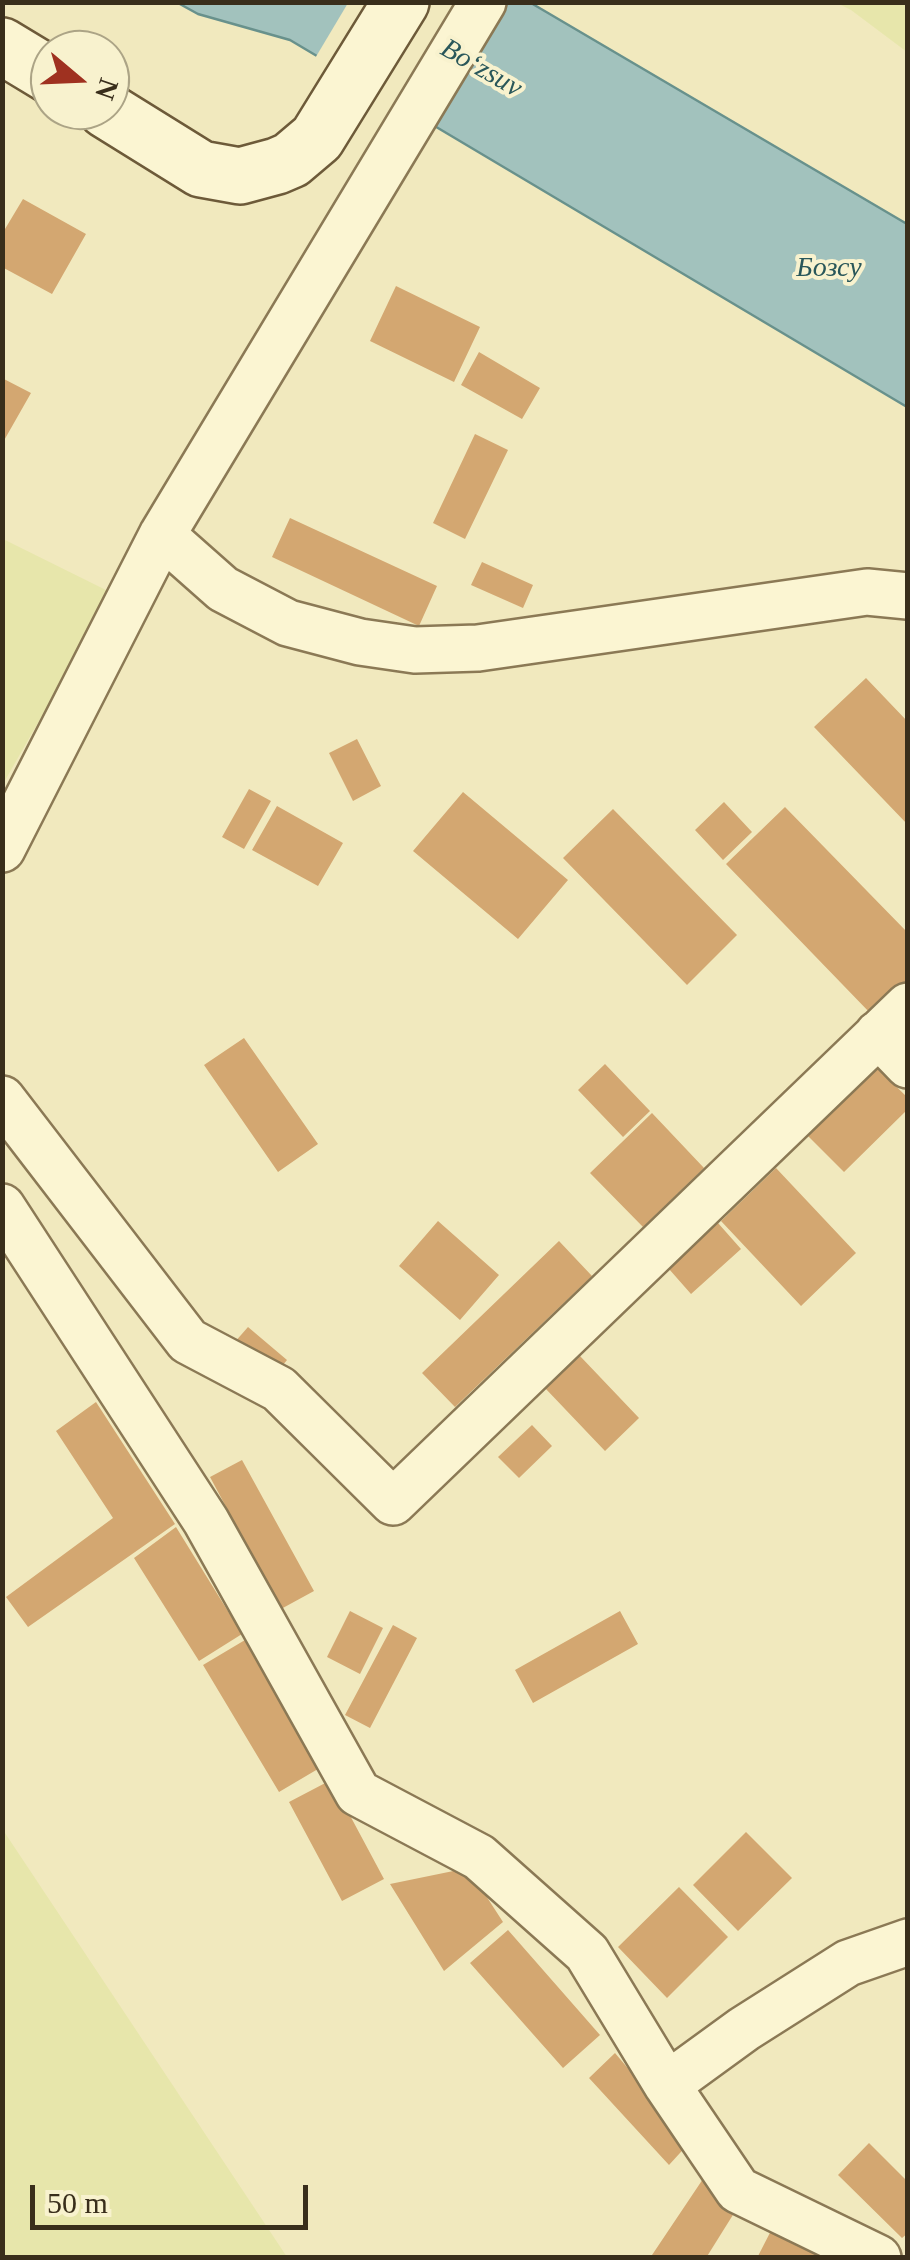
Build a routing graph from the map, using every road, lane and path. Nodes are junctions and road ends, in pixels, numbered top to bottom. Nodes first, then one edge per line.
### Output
1 (400, 2) edge
2 (482, 2) edge
3 (2, 46) edge
4 (30, 63) edge
5 (130, 125) edge
6 (162, 534) junction
7 (908, 596) edge
8 (2, 849) edge
9 (898, 1035) edge
10 (2, 1099) edge
11 (2, 1207) edge
12 (908, 1942) edge
13 (667, 2084) junction
14 (878, 2258) edge

1 - 5 main road
2 - 6 street
3 - 4 main road
6 - 7 street
6 - 8 street
9 - 10 street
11 - 13 street
12 - 13 street
13 - 14 street

